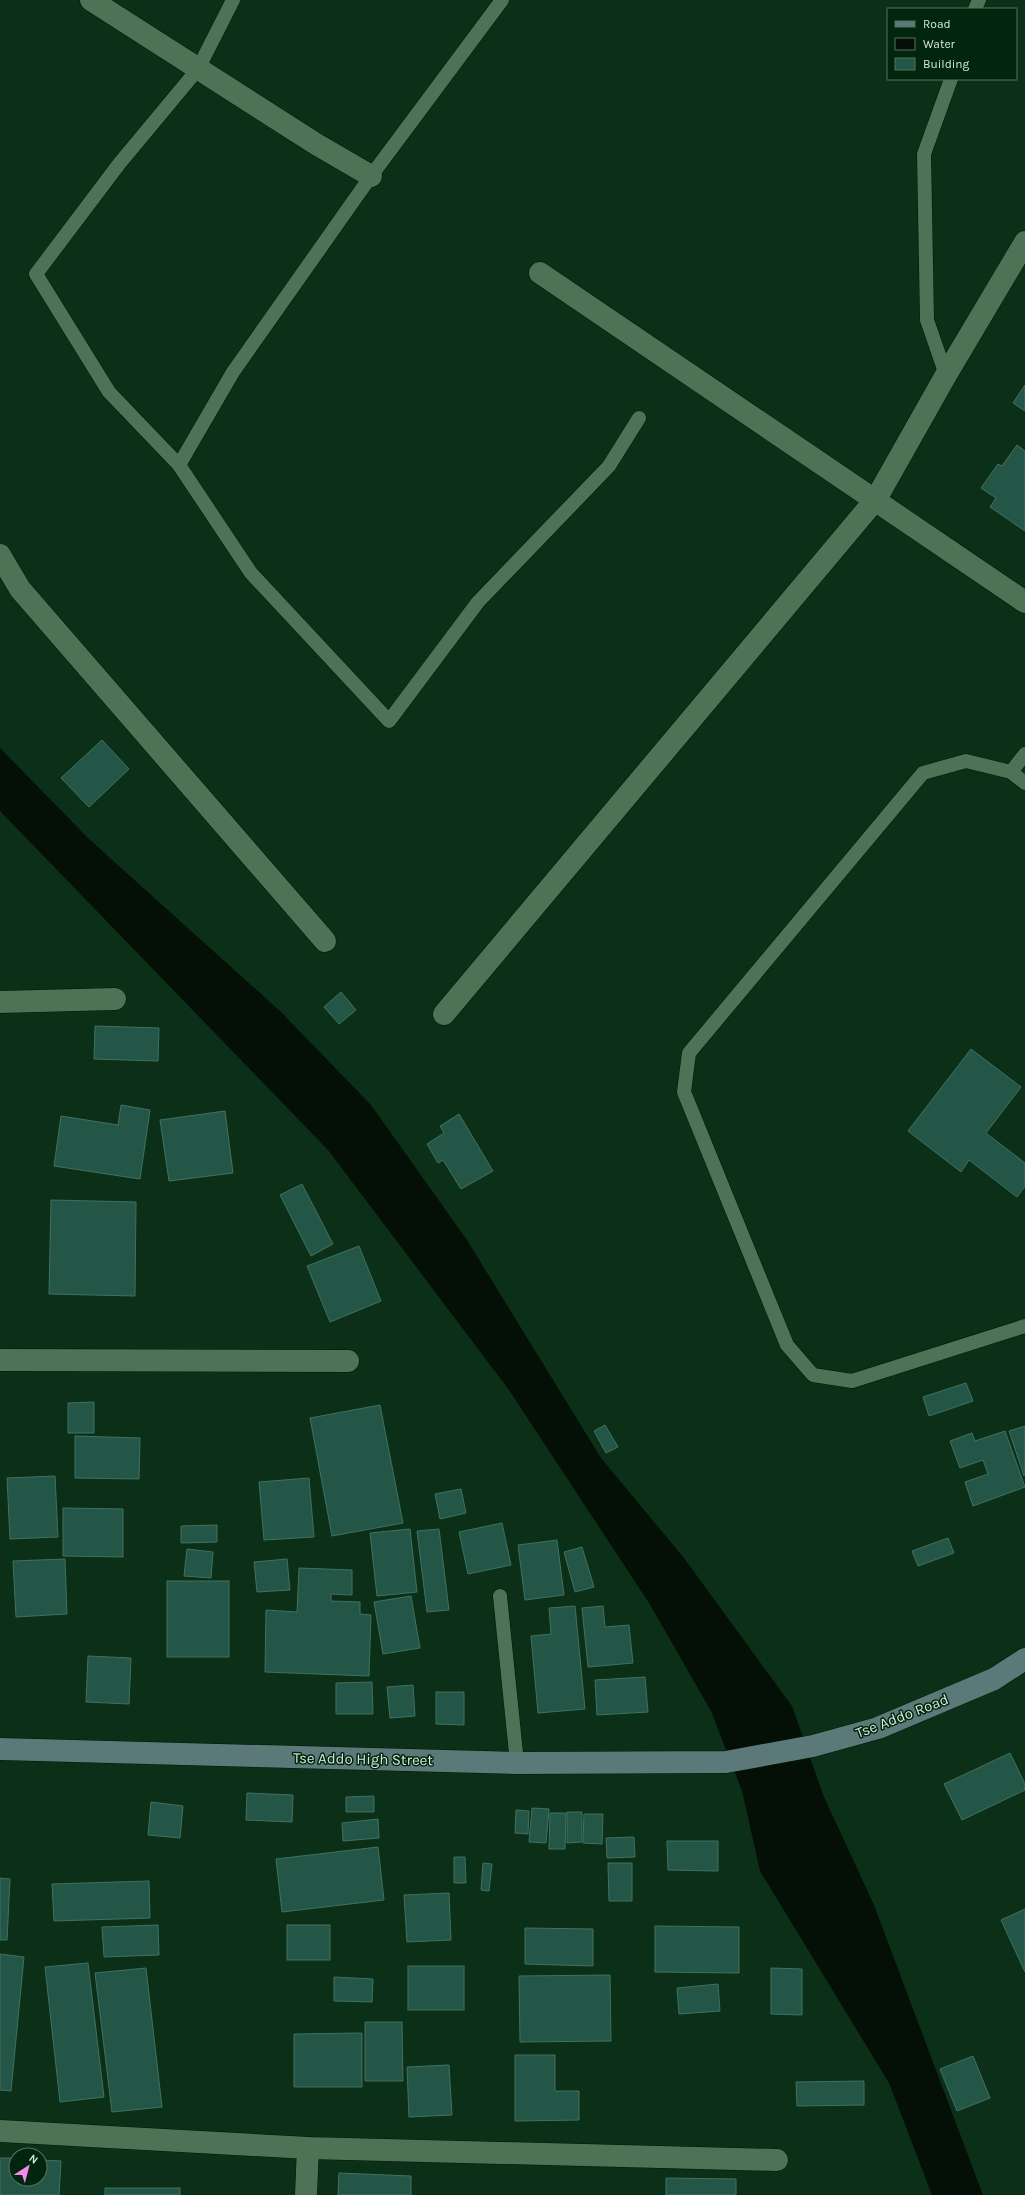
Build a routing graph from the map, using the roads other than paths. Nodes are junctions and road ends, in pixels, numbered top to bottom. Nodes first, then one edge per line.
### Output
1 (91, 0) edge
2 (233, 0) edge
3 (502, 0) edge
4 (198, 69) junction
5 (951, 80) edge
6 (371, 176) junction
7 (1025, 242) edge
8 (540, 273) dead end
9 (946, 375) junction
10 (639, 418) dead end
11 (179, 465) junction
12 (876, 499) junction
13 (0, 555) edge
14 (1025, 602) edge
15 (1025, 754) edge
16 (1011, 772) junction
17 (1025, 783) edge
18 (325, 941) dead end
19 (115, 999) dead end
20 (0, 1002) edge
21 (444, 1014) dead end
22 (1025, 1326) edge
23 (0, 1360) edge
24 (348, 1361) dead end
25 (500, 1596) dead end
26 (1025, 1659) edge
27 (0, 1749) edge
28 (726, 1762) joint
29 (517, 1763) junction
30 (0, 2131) edge
31 (308, 2148) junction
32 (777, 2160) dead end
33 (306, 2195) edge

1 - 4 street
2 - 4 lane
3 - 6 lane
4 - 6 street
4 - 11 lane
5 - 9 lane
6 - 11 lane
7 - 9 street
8 - 12 street
9 - 12 street
10 - 11 lane
12 - 14 street
12 - 21 street
13 - 18 street
15 - 16 lane
16 - 17 lane
16 - 22 lane
19 - 20 street
23 - 24 street
25 - 29 lane
26 - 28 street, Tse Addo Road
27 - 29 street, Tse Addo High Street
28 - 29 street, Tse Addo High Street
30 - 31 street
31 - 32 street
31 - 33 street

